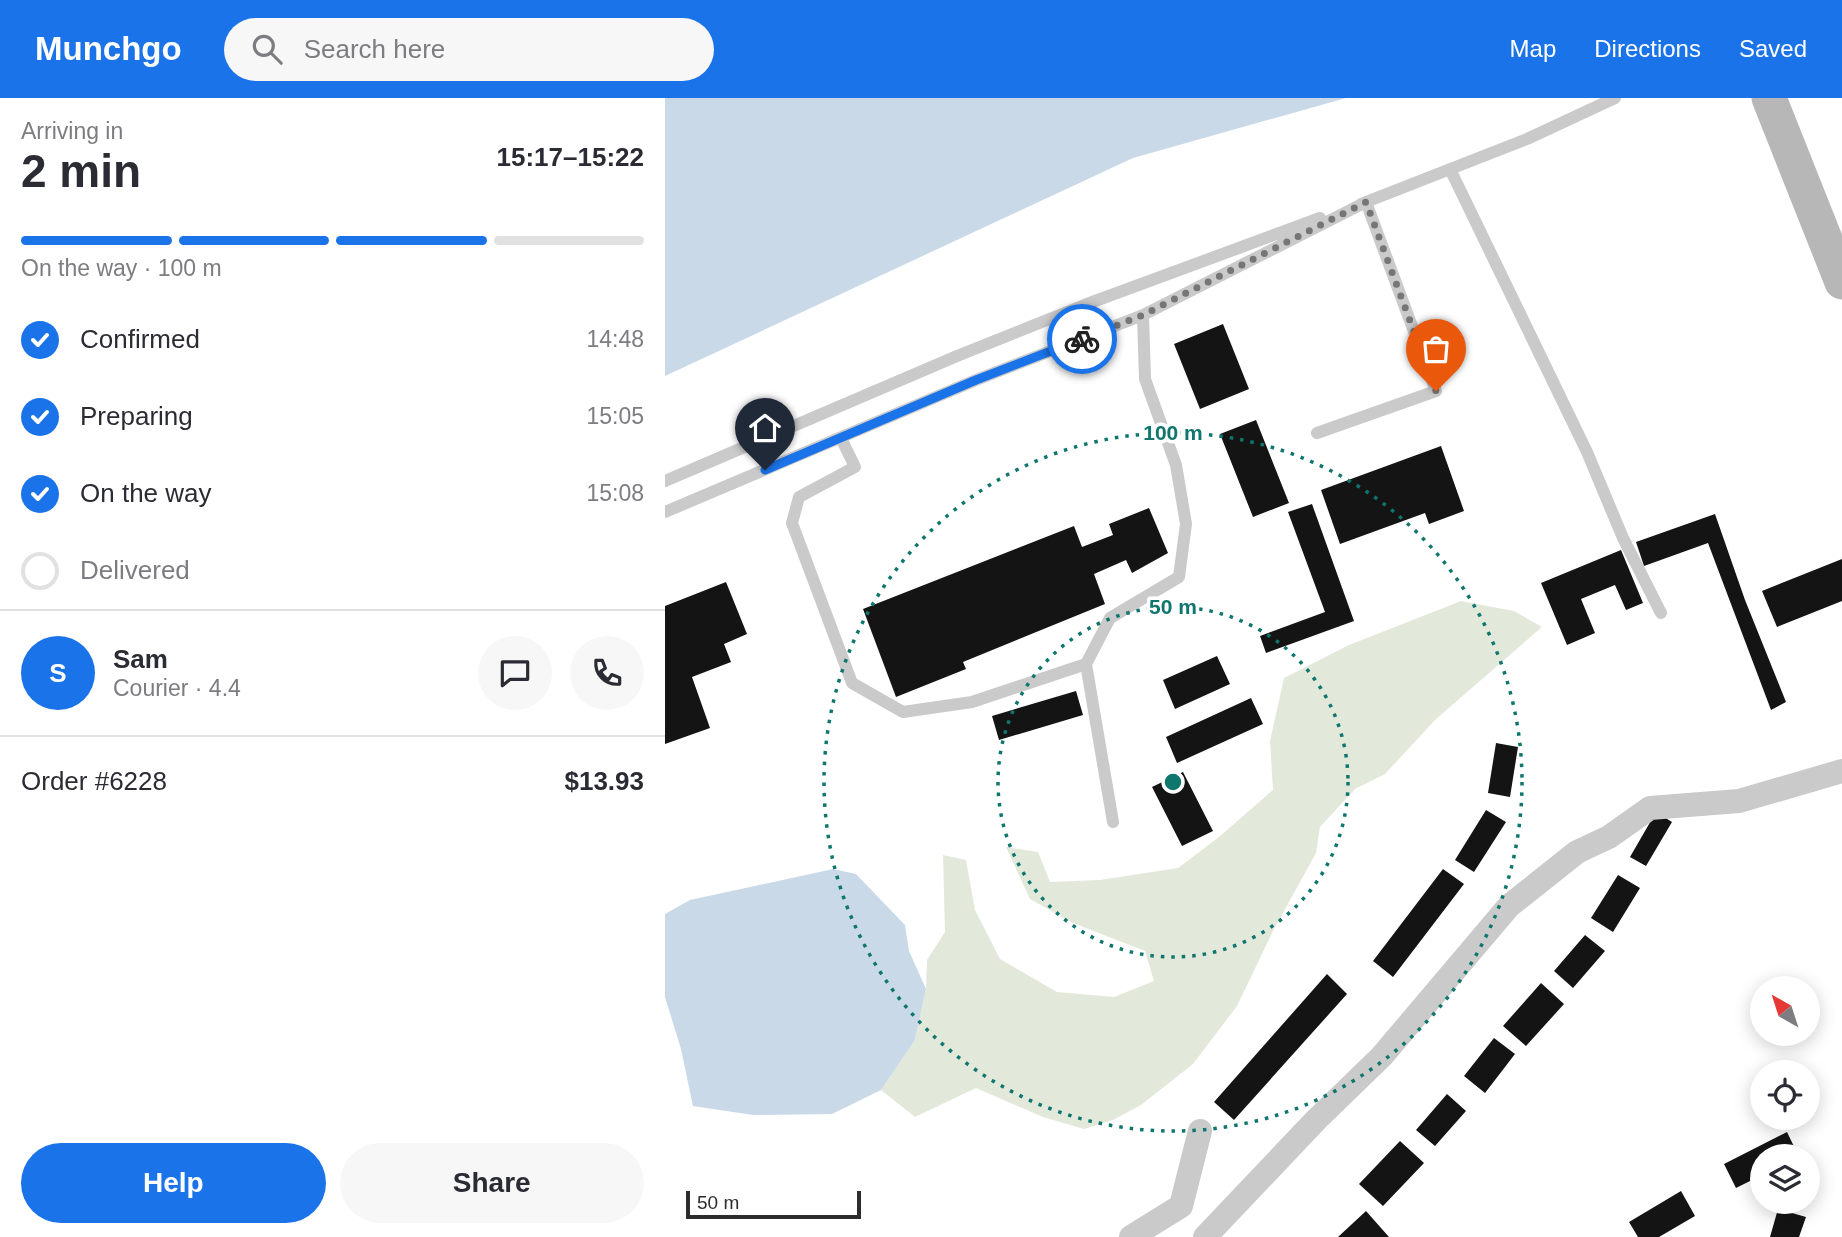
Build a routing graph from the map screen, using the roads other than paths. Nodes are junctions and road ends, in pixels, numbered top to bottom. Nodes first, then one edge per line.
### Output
1 (1615, 98) edge
2 (1769, 98) edge
3 (1450, 169) junction
4 (1366, 202) junction
5 (1842, 282) edge
6 (1143, 315) junction
7 (1317, 433) dead end
8 (841, 438) junction
9 (665, 481) edge
10 (665, 512) edge
11 (1661, 613) dead end
12 (1086, 664) junction
13 (1842, 771) edge
14 (1113, 822) dead end
15 (1200, 1131) dead end
16 (1131, 1237) edge
17 (1205, 1237) edge

1 - 3 lane
2 - 5 main road
3 - 4 lane
3 - 11 lane
4 - 6 lane
4 - 7 lane
4 - 9 lane
6 - 8 lane
6 - 12 lane
8 - 10 lane
8 - 12 lane
12 - 14 lane
13 - 17 street
15 - 16 street

